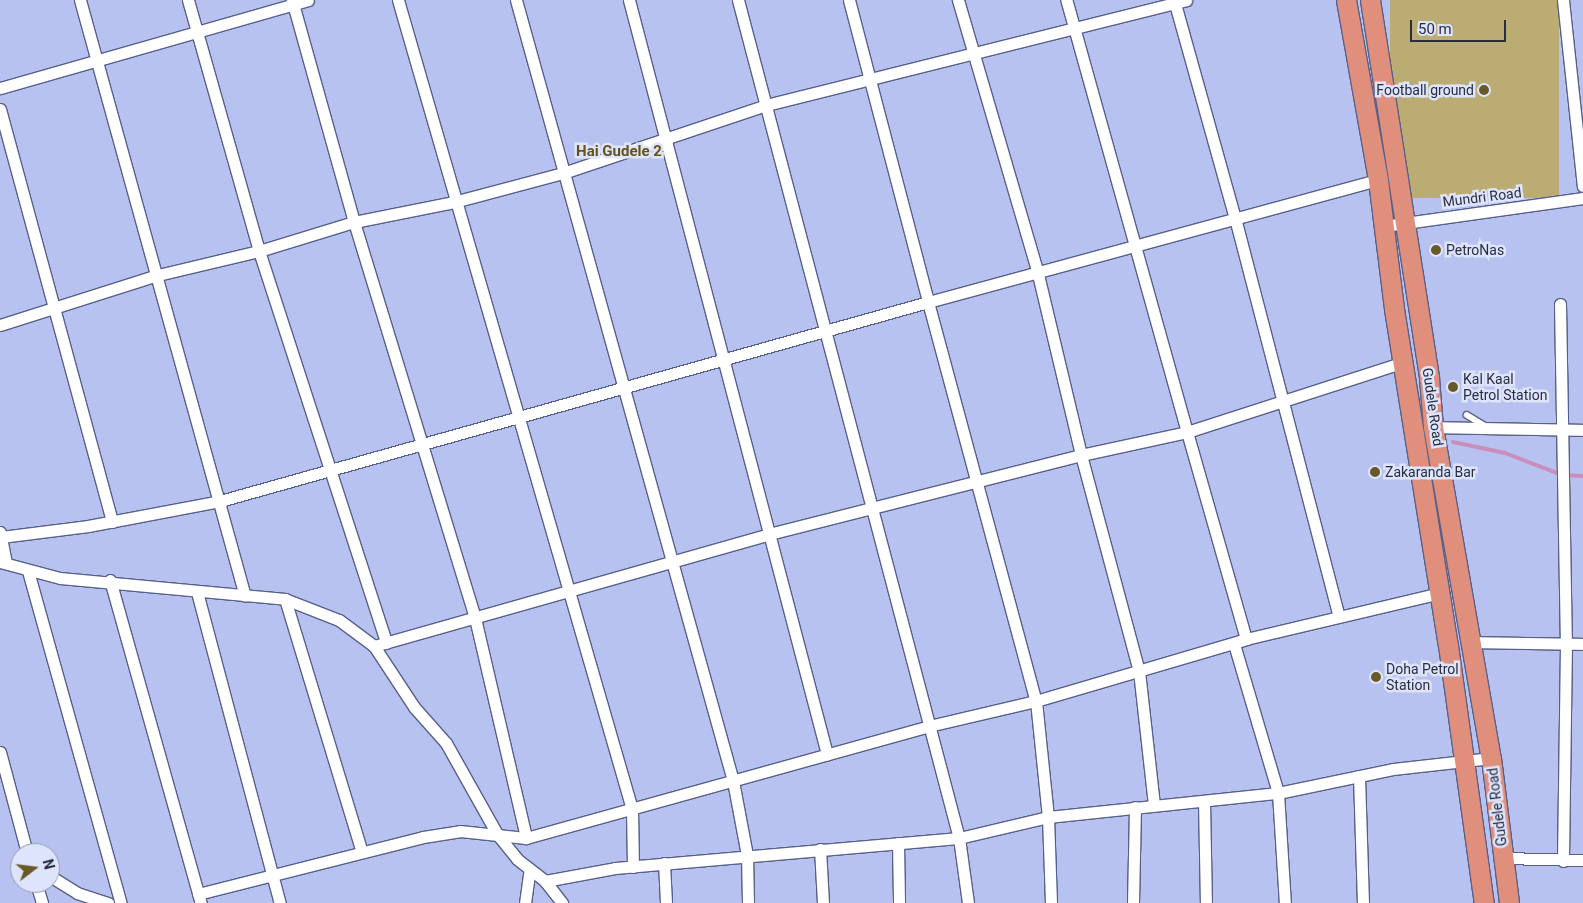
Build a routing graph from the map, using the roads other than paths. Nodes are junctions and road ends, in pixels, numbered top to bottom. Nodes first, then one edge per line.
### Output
1 (80, 0) edge
2 (188, 0) edge
3 (308, 0) edge
4 (398, 0) edge
5 (516, 0) edge
6 (629, 0) edge
7 (738, 0) edge
8 (849, 0) edge
9 (958, 0) edge
10 (1066, 0) edge
11 (1186, 0) edge
12 (1346, 0) edge
13 (1370, 0) edge
14 (1563, 0) edge
15 (293, 2) edge
16 (1174, 2) edge
17 (1074, 28) junction
18 (198, 34) junction
19 (975, 53) junction
20 (98, 61) junction
21 (870, 79) junction
22 (0, 88) edge
23 (766, 105) junction
24 (0, 109) edge
25 (667, 138) junction
26 (563, 173) junction
27 (1378, 180) junction
28 (1583, 186) edge
29 (1583, 198) edge
30 (454, 202) junction
31 (1235, 218) junction
32 (354, 222) junction
33 (1405, 222) junction
34 (1384, 226) junction
35 (1132, 245) junction
36 (259, 252) junction
37 (1037, 270) junction
38 (158, 275) junction
39 (928, 302) junction
40 (1560, 304) dead end
41 (55, 310) junction
42 (0, 325) edge
43 (825, 330) junction
44 (723, 357) junction
45 (1404, 362) junction
46 (1429, 378) junction
47 (623, 386) junction
48 (1440, 393) dead end
49 (1282, 400) junction
50 (520, 415) junction
51 (1468, 415) dead end
52 (1433, 426) junction
53 (1492, 430) junction
54 (1583, 430) edge
55 (1563, 431) junction
56 (1187, 432) junction
57 (421, 444) junction
58 (1081, 455) junction
59 (330, 470) junction
60 (977, 484) junction
61 (220, 501) junction
62 (872, 507) junction
63 (112, 522) junction
64 (769, 534) junction
65 (1, 535) edge
66 (3, 562) edge
67 (672, 563) junction
68 (28, 571) junction
69 (110, 580) junction
70 (197, 592) junction
71 (1440, 593) junction
72 (245, 596) junction
73 (285, 599) junction
74 (1339, 617) junction
75 (475, 618) junction
76 (1246, 639) junction
77 (1472, 642) junction
78 (386, 644) junction
79 (1234, 644) junction
80 (1566, 644) junction
81 (1583, 644) edge
82 (374, 646) junction
83 (1139, 671) junction
84 (1036, 701) junction
85 (929, 726) junction
86 (0, 752) edge
87 (827, 754) junction
88 (1491, 758) junction
89 (1465, 763) junction
90 (1359, 776) junction
91 (733, 781) junction
92 (1278, 793) junction
93 (1204, 800) junction
94 (1154, 805) junction
95 (1135, 807) junction
96 (632, 809) junction
97 (1048, 817) junction
98 (497, 834) junction
99 (526, 838) junction
100 (959, 838) junction
101 (25, 843) edge
102 (898, 843) junction
103 (820, 849) junction
104 (362, 852) junction
105 (747, 855) junction
106 (1503, 858) junction
107 (1583, 860) edge
108 (1563, 861) junction
109 (664, 863) junction
110 (633, 867) junction
111 (530, 869) junction
112 (273, 875) junction
113 (545, 881) junction
114 (60, 882) edge
115 (199, 899) edge
116 (108, 903) edge
117 (121, 903) edge
118 (280, 903) edge
119 (525, 903) edge
120 (562, 903) edge
121 (666, 903) edge
122 (748, 903) edge
123 (823, 903) edge
124 (899, 903) edge
125 (968, 903) edge
126 (1051, 903) edge
127 (1133, 903) edge
128 (1206, 903) edge
129 (1285, 903) edge
130 (1363, 903) edge
131 (1484, 903) edge
132 (1509, 903) edge

1 - 20 street
2 - 18 street
3 - 15 street
4 - 30 street
5 - 26 street
6 - 25 street
7 - 23 street
8 - 21 street
9 - 19 street
10 - 17 street
11 - 16 street
12 - 27 highway, Gudele Road
13 - 33 highway, Gudele Road
14 - 28 street
15 - 18 street
15 - 32 street
16 - 17 street
16 - 31 street
17 - 19 street
17 - 35 street
18 - 20 street
18 - 36 street
19 - 21 street
19 - 37 street
20 - 22 street
20 - 38 street
21 - 23 street
21 - 39 street
23 - 25 street
23 - 43 street
24 - 41 street
25 - 26 street
25 - 44 street
26 - 30 street
26 - 47 street
27 - 31 street
27 - 34 highway, Gudele Road
29 - 33 street, Mundri Road
30 - 32 street
30 - 50 street
31 - 35 street
31 - 49 street
32 - 36 street
32 - 57 street
33 - 34 street, Mundri Road
33 - 46 highway, Gudele Road
34 - 45 highway, Gudele Road
35 - 37 street
35 - 56 street
36 - 38 street
36 - 59 street
37 - 39 street
37 - 58 street
38 - 41 street
38 - 61 street
39 - 43 street
39 - 60 street
40 - 55 street
41 - 42 street
41 - 63 street
43 - 44 street
43 - 62 street
44 - 47 street
44 - 64 street
45 - 49 street
45 - 71 highway, Gudele Road
46 - 48 lane
46 - 52 highway, Gudele Road
47 - 50 street
47 - 67 street
49 - 56 street
49 - 74 street
50 - 57 street
50 - 96 street
51 - 53 lane
52 - 53 street
52 - 77 highway, Gudele Road
53 - 55 street
54 - 55 street
55 - 80 street
56 - 58 street
56 - 76 street
57 - 59 street
57 - 75 street
58 - 60 street
58 - 83 street
59 - 61 street
59 - 78 street
60 - 62 street
60 - 84 street
61 - 63 street
61 - 72 street
62 - 64 street
62 - 85 street
63 - 65 street
64 - 67 street
64 - 87 street
65 - 66 street
66 - 68 street
67 - 75 street
67 - 91 street
68 - 69 street
68 - 117 street
69 - 70 street
69 - 115 street
70 - 72 street
70 - 112 street
71 - 74 street
71 - 89 highway, Gudele Road
72 - 73 street
73 - 82 street
73 - 104 street
74 - 76 street
75 - 78 street
75 - 99 street
76 - 79 street
77 - 80 street
77 - 88 highway, Gudele Road
78 - 82 street
79 - 83 street
79 - 92 street
80 - 81 street
80 - 108 street
82 - 98 street
83 - 84 street
83 - 94 street
84 - 85 street
84 - 97 street
85 - 87 street
85 - 100 street
86 - 101 street
87 - 91 street
88 - 89 street
88 - 106 highway, Gudele Road
89 - 90 street
89 - 131 highway, Gudele Road
90 - 92 street
90 - 130 street
91 - 96 street
91 - 105 street
92 - 93 street
92 - 129 street
93 - 94 street
93 - 128 street
94 - 95 street
95 - 97 street
95 - 127 street
96 - 99 street
96 - 110 street
97 - 100 street
97 - 126 street
98 - 99 street
98 - 104 street
98 - 111 street
100 - 102 street
100 - 125 street
102 - 103 street
102 - 124 street
103 - 105 street
103 - 123 street
104 - 112 street
105 - 109 street
105 - 122 street
106 - 108 street
106 - 132 highway, Gudele Road
107 - 108 street
109 - 110 street
109 - 121 street
110 - 113 street
111 - 113 street
111 - 119 street
112 - 115 street
112 - 118 street
113 - 120 street
114 - 116 street

